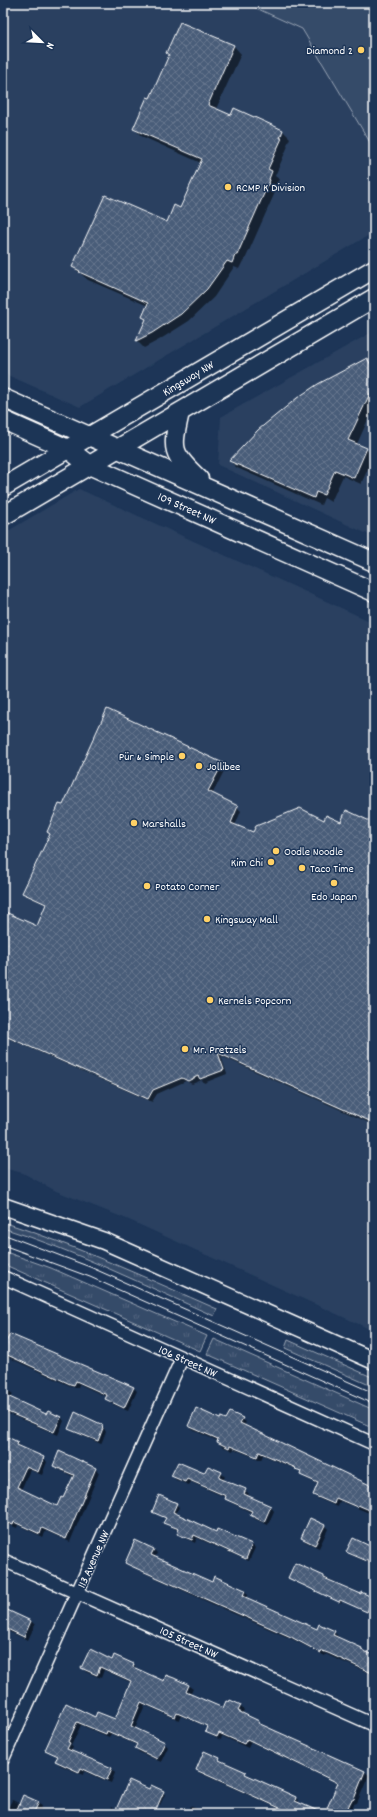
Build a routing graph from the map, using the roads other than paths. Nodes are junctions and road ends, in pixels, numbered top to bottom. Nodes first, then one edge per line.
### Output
1 (374, 269) edge
2 (374, 298) edge
3 (3, 398) edge
4 (180, 412) junction
5 (3, 420) edge
6 (90, 436) junction
7 (118, 448) junction
8 (68, 449) junction
9 (89, 465) junction
10 (3, 487) edge
11 (207, 487) junction
12 (3, 516) edge
13 (374, 562) edge
14 (374, 592) edge
15 (3, 1206) edge
16 (3, 1278) edge
17 (182, 1358) junction
18 (374, 1361) edge
19 (374, 1444) edge
20 (3, 1560) edge
21 (78, 1592) junction
22 (374, 1725) edge
23 (3, 1759) edge

1 - 6 main road, Kingsway NW
2 - 4 main road, Kingsway NW
3 - 6 main road
4 - 7 main road, Kingsway NW
4 - 11 main road
5 - 8 main road, 109 Street NW
6 - 7 main road
6 - 8 main road, Kingsway NW
7 - 9 main road, Kingsway NW
7 - 11 main road
8 - 9 main road, 109 Street NW
8 - 10 main road, Kingsway NW
9 - 12 main road, Kingsway NW
9 - 14 main road, 109 Street NW
11 - 13 main road
15 - 18 street
16 - 17 street, 106 Street NW
17 - 19 street, 106 Street NW
17 - 21 street, 113 Avenue NW
20 - 21 street, 105 Street NW
21 - 22 street, 105 Street NW
21 - 23 street, 113 Avenue NW

